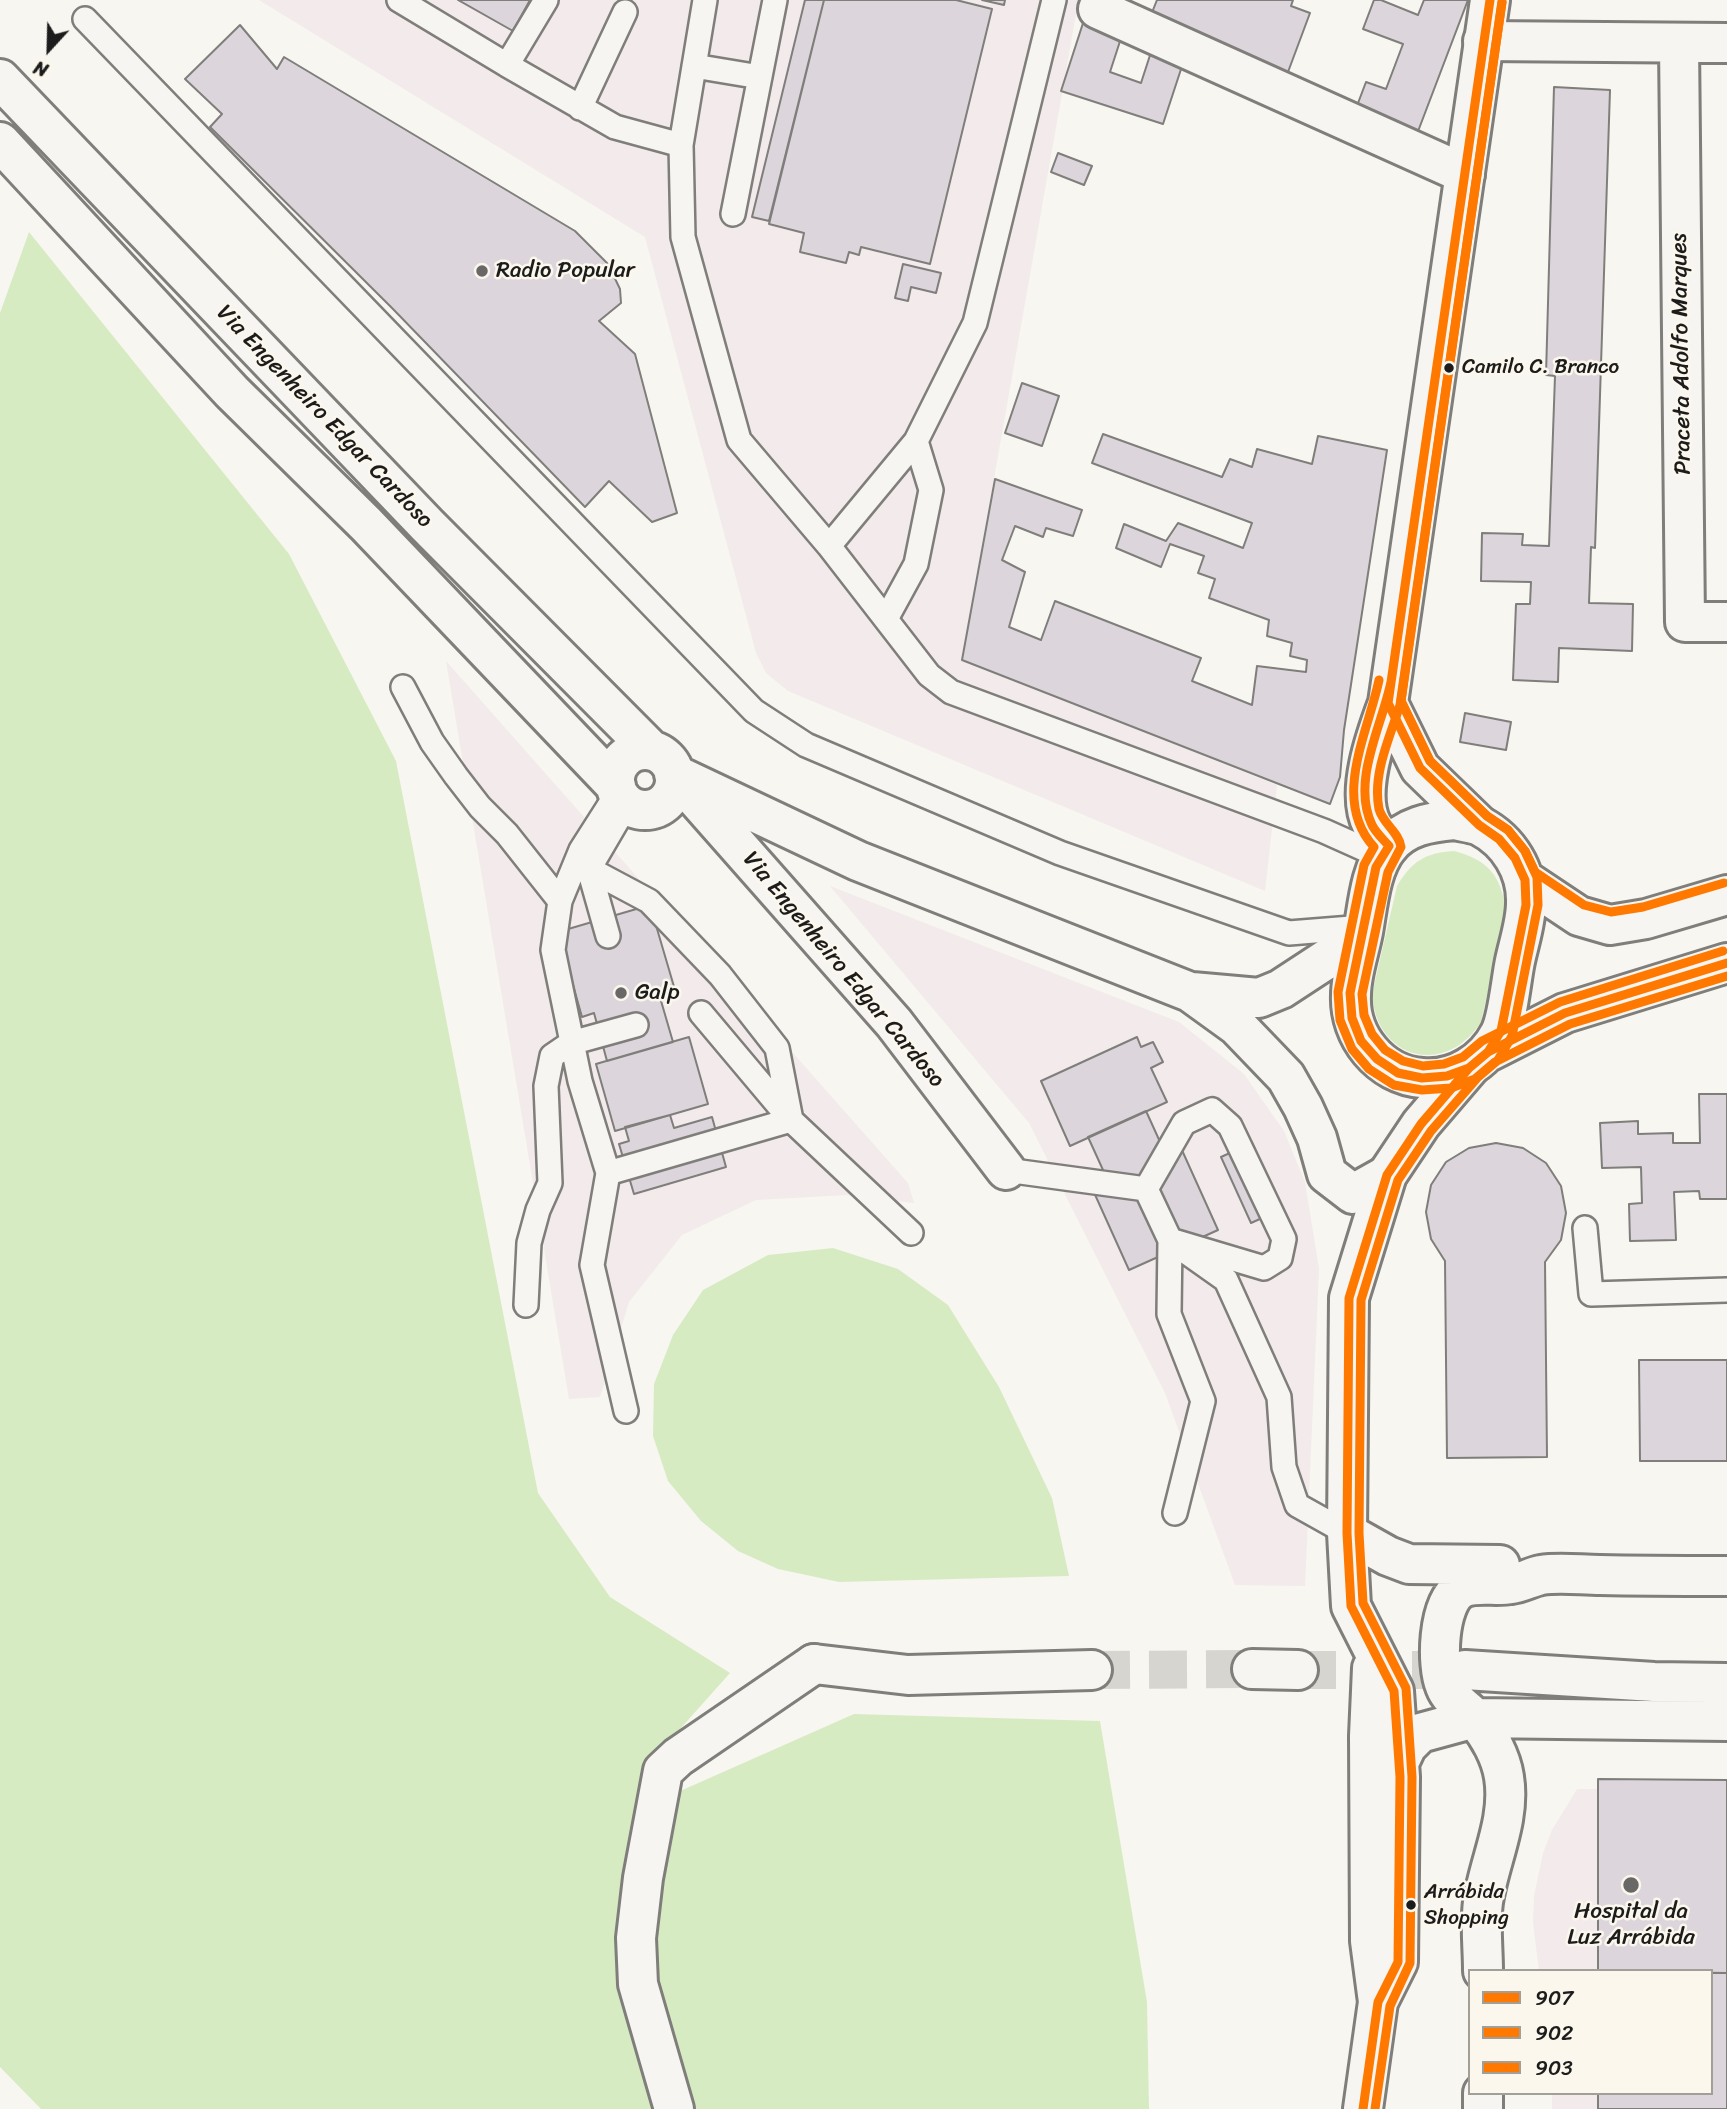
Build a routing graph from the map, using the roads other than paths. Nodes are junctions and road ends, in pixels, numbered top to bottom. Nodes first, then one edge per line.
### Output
1 (398, 0) edge
2 (546, 0) edge
3 (705, 0) edge
4 (775, 0) edge
5 (1054, 0) edge
6 (1490, 0) edge
7 (1098, 9) dead end
8 (625, 12) dead end
9 (85, 19) dead end
10 (1483, 41) junction
11 (1727, 43) edge
12 (1679, 44) junction
13 (507, 65) junction
14 (694, 66) junction
15 (760, 77) junction
16 (0, 79) edge
17 (580, 108) junction
18 (0, 142) edge
19 (681, 145) junction
20 (1465, 174) junction
21 (733, 214) dead end
22 (916, 441) junction
23 (829, 546) junction
24 (886, 619) junction
25 (1727, 622) edge
26 (403, 687) dead end
27 (1388, 704) junction
28 (663, 762) junction
29 (620, 794) junction
30 (1479, 825) junction
31 (1385, 852) junction
32 (589, 869) junction
33 (1525, 880) junction
34 (1727, 895) edge
35 (560, 901) junction
36 (1363, 931) junction
37 (608, 936) dead end
38 (1727, 963) edge
39 (1190, 992) junction
40 (701, 1013) dead end
41 (636, 1025) dead end
42 (571, 1043) junction
43 (1478, 1060) junction
44 (791, 1120) junction
45 (1006, 1170) joint
46 (608, 1173) junction
47 (1387, 1175) junction
48 (1146, 1189) junction
49 (1585, 1228) dead end
50 (911, 1233) dead end
51 (1170, 1240) junction
52 (1727, 1290) edge
53 (526, 1305) dead end
54 (625, 1411) dead end
55 (1175, 1513) dead end
56 (1347, 1533) junction
57 (1542, 1575) junction
58 (1727, 1576) edge
59 (1372, 1648) junction
60 (1252, 1669) tunnel mouth
61 (1092, 1670) tunnel mouth
62 (1298, 1670) tunnel mouth
63 (1465, 1670) tunnel mouth
64 (1727, 1683) edge
65 (1475, 1718) junction
66 (1727, 1721) edge
67 (1399, 1763) junction
68 (1483, 1969) edge
69 (1378, 2002) junction
70 (674, 2109) edge
71 (1363, 2109) edge

1 - 13 lane
2 - 13 lane
3 - 14 lane
4 - 15 lane
5 - 22 lane
6 - 10 street
7 - 20 street
8 - 17 lane
9 - 36 lane
10 - 12 street
10 - 20 street
11 - 12 street
12 - 25 street, Praceta Adolfo Marques
13 - 17 lane
14 - 15 lane
14 - 19 lane
15 - 21 lane
16 - 28 street, Via Engenheiro Edgar Cardoso
17 - 19 lane
18 - 29 street, Via Engenheiro Edgar Cardoso
19 - 23 lane
20 - 27 street
22 - 23 lane
22 - 24 lane
23 - 24 lane
24 - 31 lane
26 - 35 lane
27 - 30 street
27 - 31 street
28 - 29 street
28 - 29 street
28 - 39 street
28 - 45 street, Via Engenheiro Edgar Cardoso
29 - 32 lane
29 - 35 lane
30 - 31 street
30 - 33 street
31 - 36 street
32 - 37 lane
32 - 44 lane
33 - 34 street
33 - 43 street
35 - 42 lane
36 - 39 street
36 - 43 street
38 - 43 street
39 - 47 street
40 - 44 lane
41 - 42 lane
42 - 46 lane
42 - 53 lane
43 - 47 street
44 - 46 lane
44 - 50 lane
45 - 48 lane
46 - 54 lane
47 - 56 street
48 - 51 lane
48 - 51 lane
49 - 52 lane
51 - 55 lane
51 - 56 lane
56 - 57 street
56 - 59 street
57 - 58 street
57 - 65 street
59 - 67 street
59 - 69 street
60 - 62 street
61 - 70 street
63 - 64 street
65 - 66 street
65 - 67 street
65 - 68 street
67 - 69 street
69 - 71 street

